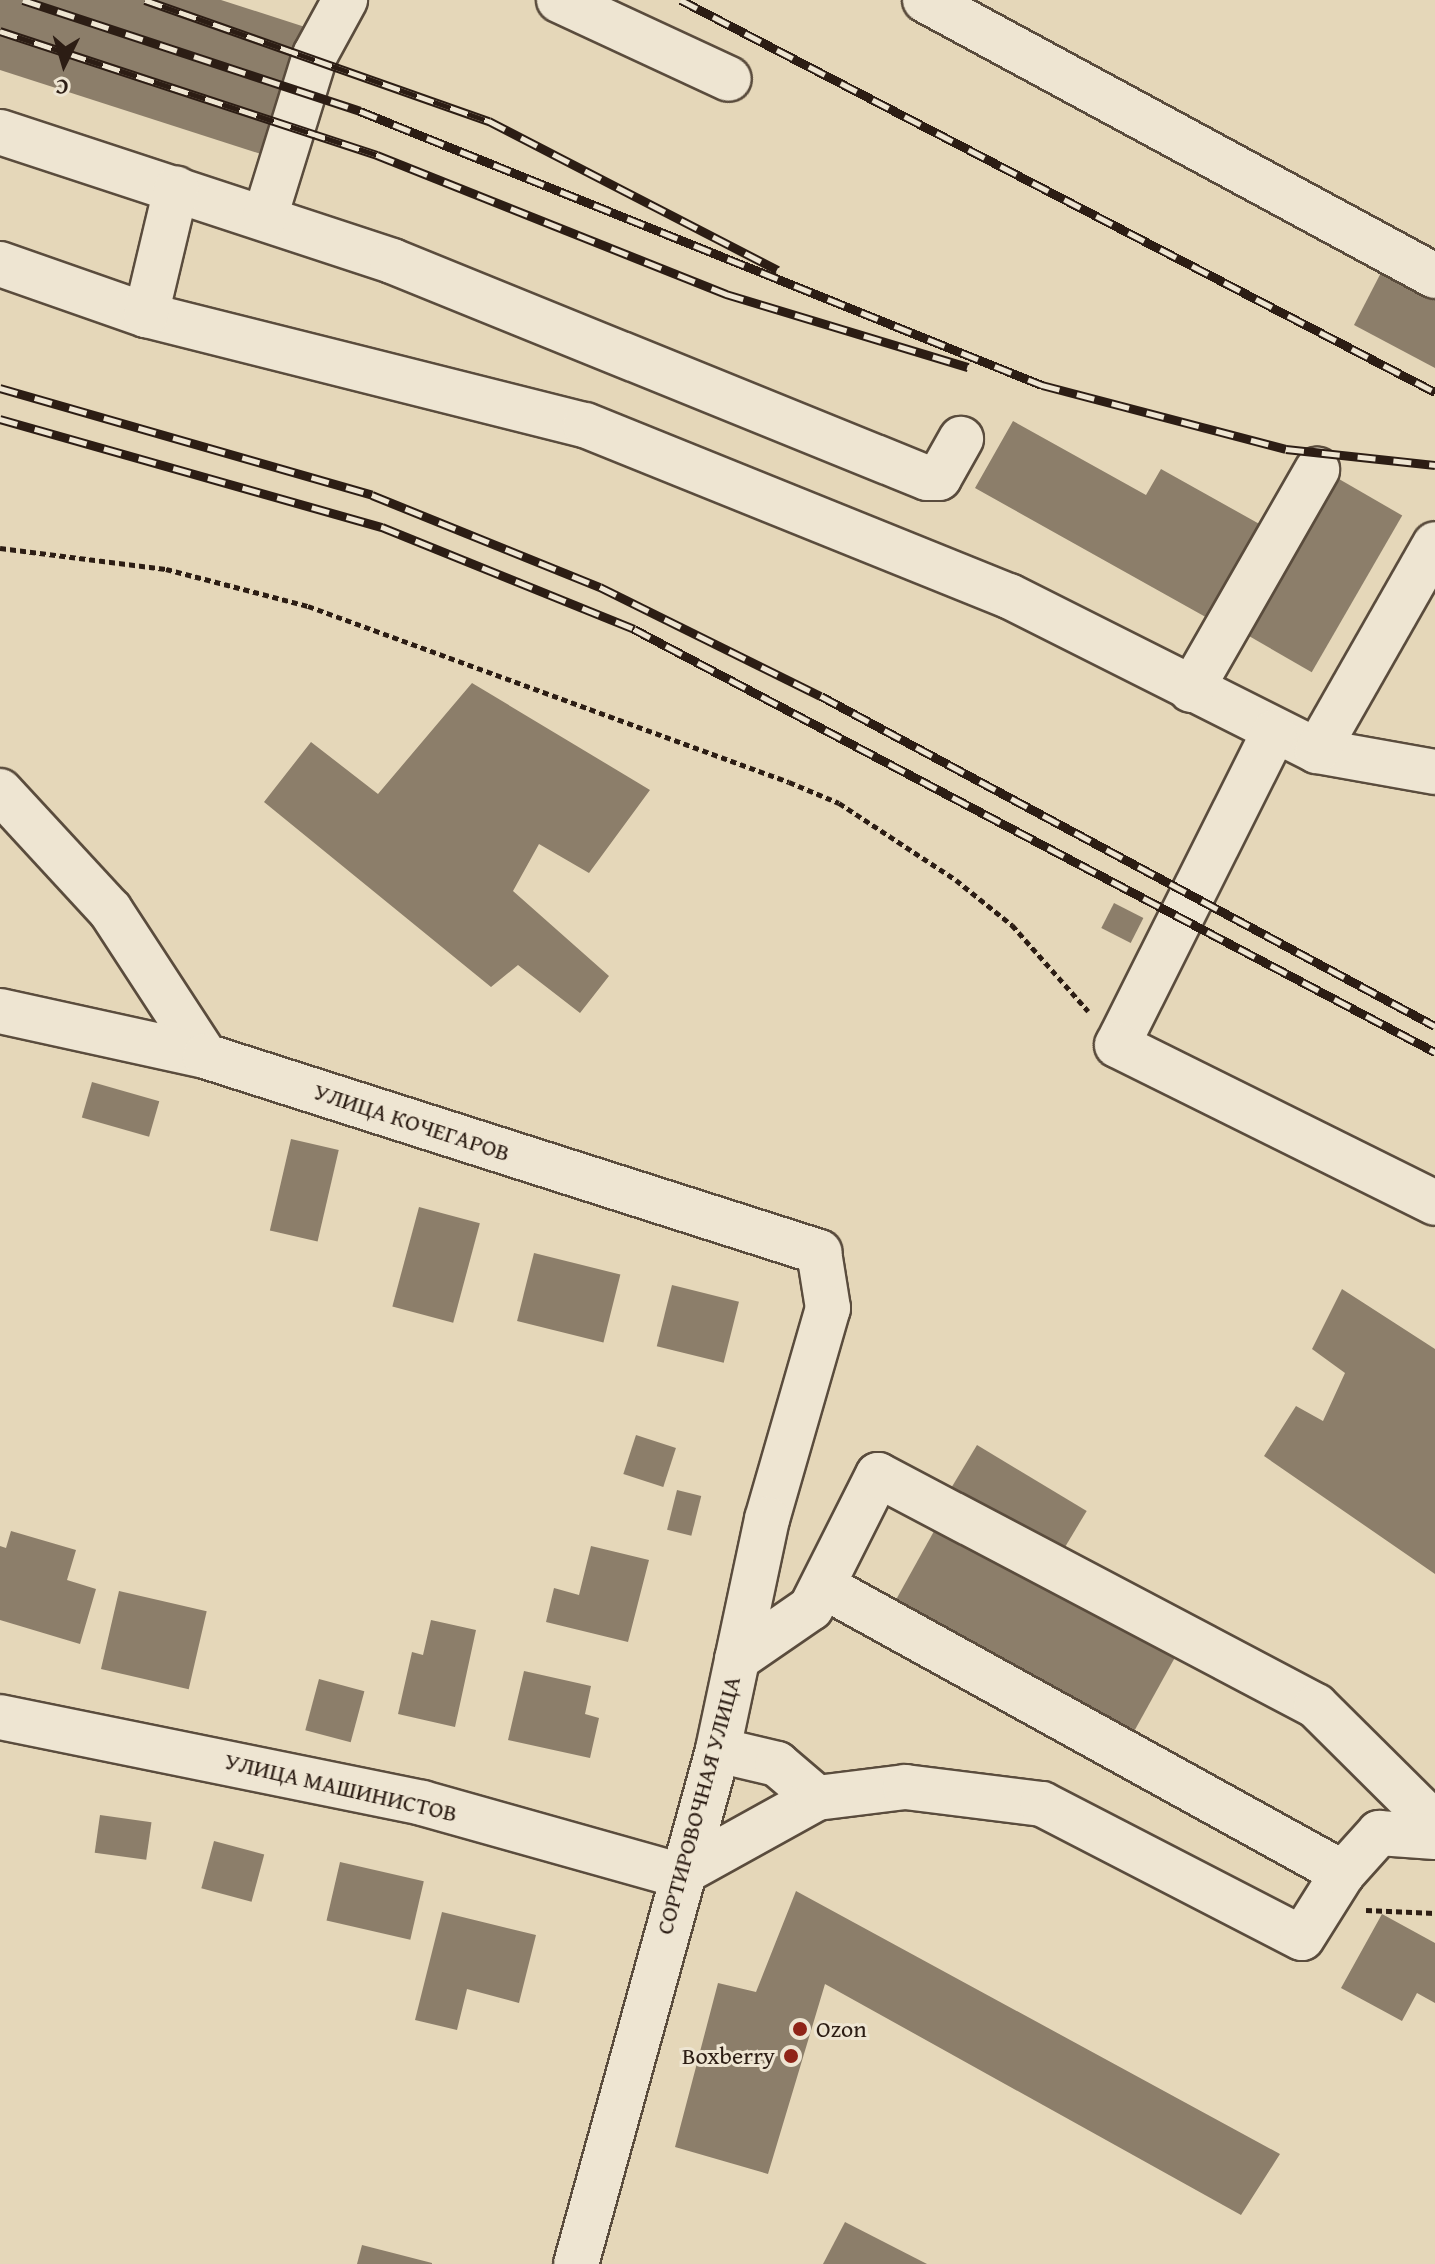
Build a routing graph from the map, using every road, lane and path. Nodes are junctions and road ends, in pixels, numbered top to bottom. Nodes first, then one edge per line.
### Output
1 (559, 0) edge
2 (925, 0) edge
3 (341, 1) edge
4 (729, 79) dead end
5 (0, 132) edge
6 (176, 189) junction
7 (265, 217) junction
8 (0, 264) edge
9 (1435, 276) edge
10 (146, 315) junction
11 (961, 439) dead end
12 (1317, 470) dead end
13 (1435, 544) edge
14 (0, 548) edge
15 (1191, 690) junction
16 (1274, 732) junction
17 (1317, 751) junction
18 (1435, 772) edge
19 (0, 791) edge
20 (0, 1011) edge
21 (1117, 1045) junction
22 (205, 1056) junction
23 (1435, 1203) edge
24 (819, 1252) joint
25 (823, 1586) junction
26 (737, 1659) junction
27 (0, 1717) edge
28 (718, 1750) junction
29 (817, 1798) junction
30 (1435, 1824) edge
31 (1435, 1837) edge
32 (678, 1875) junction
33 (1332, 1890) junction
34 (1435, 1913) edge
35 (591, 2258) edge

1 - 4 street
2 - 9 street
3 - 7 street
5 - 6 street
6 - 7 street
6 - 10 street
7 - 11 street
8 - 10 street
10 - 15 street
12 - 15 street
13 - 17 street
14 - 21 path
15 - 16 street
16 - 17 street
16 - 21 street
17 - 18 street
19 - 22 street
20 - 22 street, УЛИЦА КОЧЕГАРОВ
21 - 23 street
22 - 24 street, УЛИЦА КОЧЕГАРОВ
24 - 26 street, СОРТИРОВОЧНАЯ УЛИЦА
25 - 26 street
25 - 30 street
25 - 33 street
26 - 28 street, СОРТИРОВОЧНАЯ УЛИЦА
27 - 32 street, УЛИЦА МАШИНИСТОВ
28 - 29 street
28 - 32 street, СОРТИРОВОЧНАЯ УЛИЦА
29 - 32 street
29 - 33 street
31 - 33 street
32 - 35 street, СОРТИРОВОЧНАЯ УЛИЦА
33 - 34 path

